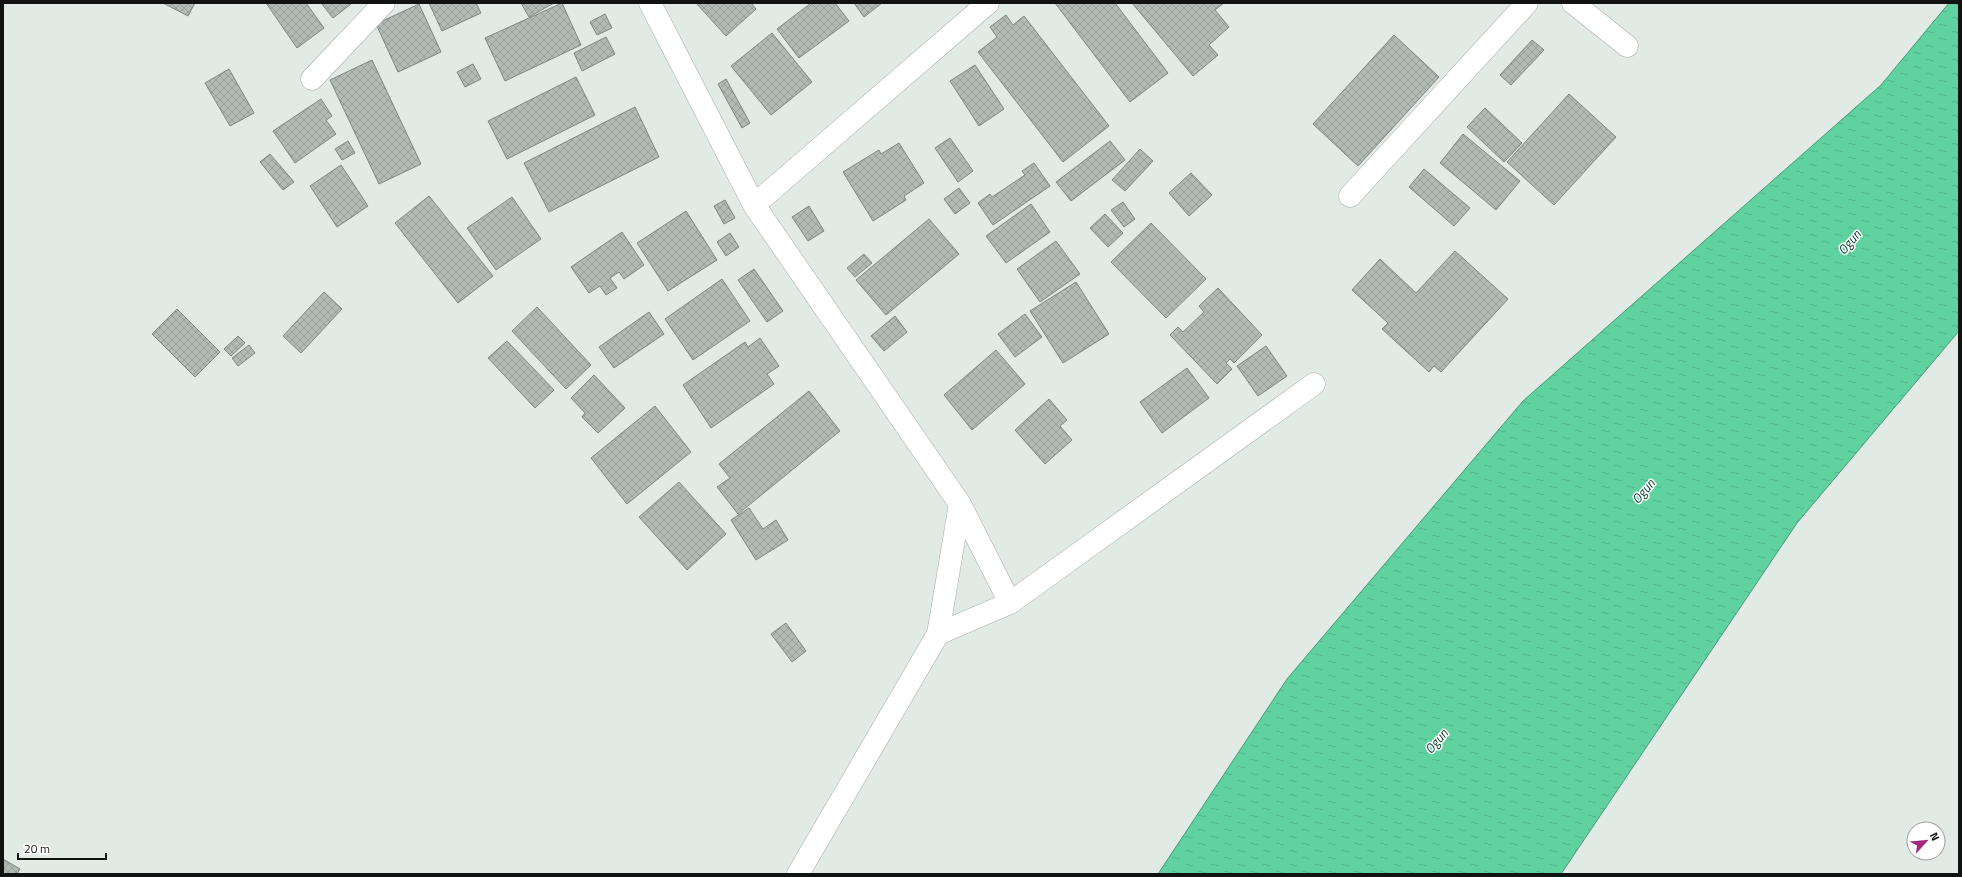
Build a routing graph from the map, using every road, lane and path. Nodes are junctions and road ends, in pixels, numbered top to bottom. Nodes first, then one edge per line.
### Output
1 (384, 3) edge
2 (650, 3) edge
3 (988, 3) edge
4 (1527, 3) edge
5 (1573, 3) edge
6 (1627, 46) dead end
7 (312, 79) dead end
8 (1350, 196) dead end
9 (754, 206) junction
10 (1314, 384) dead end
11 (960, 504) junction
12 (1010, 603) junction
13 (938, 634) junction
14 (798, 874) edge

1 - 7 street
2 - 9 street
3 - 9 street
4 - 8 street
5 - 6 street
9 - 11 street
10 - 12 street
11 - 12 street
11 - 13 street
12 - 13 street
13 - 14 street

